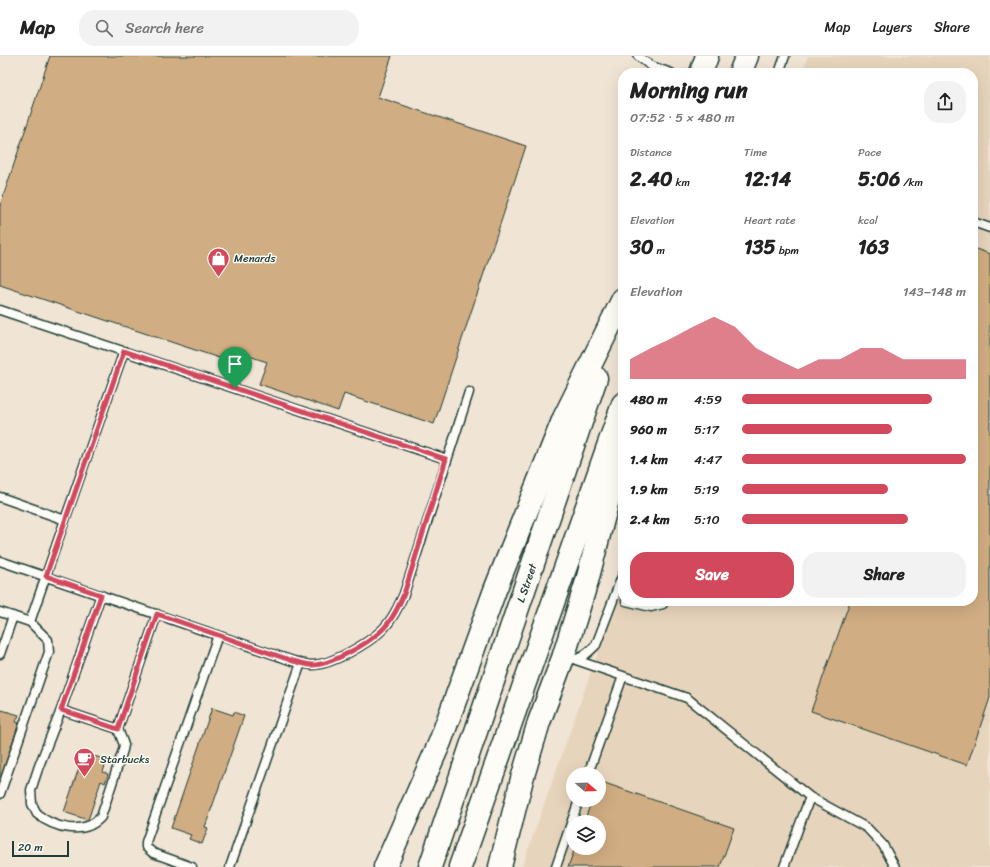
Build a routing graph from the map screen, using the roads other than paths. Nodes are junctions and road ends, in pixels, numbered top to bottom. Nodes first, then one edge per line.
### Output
1 (638, 56) edge
2 (707, 56) edge
3 (746, 56) edge
4 (785, 56) edge
5 (657, 68) edge
6 (703, 68) edge
7 (742, 68) edge
8 (781, 68) edge
9 (978, 224) edge
10 (990, 228) edge
11 (618, 309) edge
12 (0, 310) edge
13 (618, 314) edge
14 (124, 351) junction
15 (469, 392) dead end
16 (618, 418) edge
17 (446, 459) junction
18 (618, 461) edge
19 (0, 497) edge
20 (65, 520) junction
21 (0, 561) edge
22 (46, 576) junction
23 (101, 595) junction
24 (618, 601) edge
25 (0, 612) edge
26 (157, 614) junction
27 (13, 616) junction
28 (30, 622) junction
29 (218, 635) junction
30 (0, 654) edge
31 (570, 659) junction
32 (301, 663) junction
33 (623, 676) junction
34 (61, 710) junction
35 (118, 729) junction
36 (590, 767) edge
37 (0, 794) edge
38 (810, 797) junction
39 (577, 807) edge
40 (385, 864) edge
41 (192, 867) edge
42 (230, 867) edge
43 (430, 867) edge
44 (460, 867) edge
45 (500, 867) edge
46 (556, 867) edge
47 (784, 867) edge
48 (895, 867) edge

1 - 5 lane
2 - 6 main road
3 - 7 main road
4 - 8 lane
9 - 10 lane
11 - 40 main road
12 - 14 lane
13 - 43 main road, L Street
14 - 17 lane
14 - 20 lane
15 - 17 lane
16 - 44 main road
17 - 32 lane
18 - 31 main road
19 - 20 lane
20 - 22 lane
21 - 22 lane
22 - 23 lane
22 - 28 lane
23 - 26 lane
23 - 34 lane
24 - 31 lane
25 - 27 lane
26 - 29 lane
26 - 35 lane
27 - 28 lane
27 - 30 lane
28 - 37 lane
29 - 32 lane
29 - 41 lane
31 - 33 lane
31 - 45 main road
32 - 42 lane
33 - 36 lane
33 - 38 lane
34 - 35 lane
34 - 35 lane
38 - 47 lane
38 - 48 lane
39 - 46 lane

